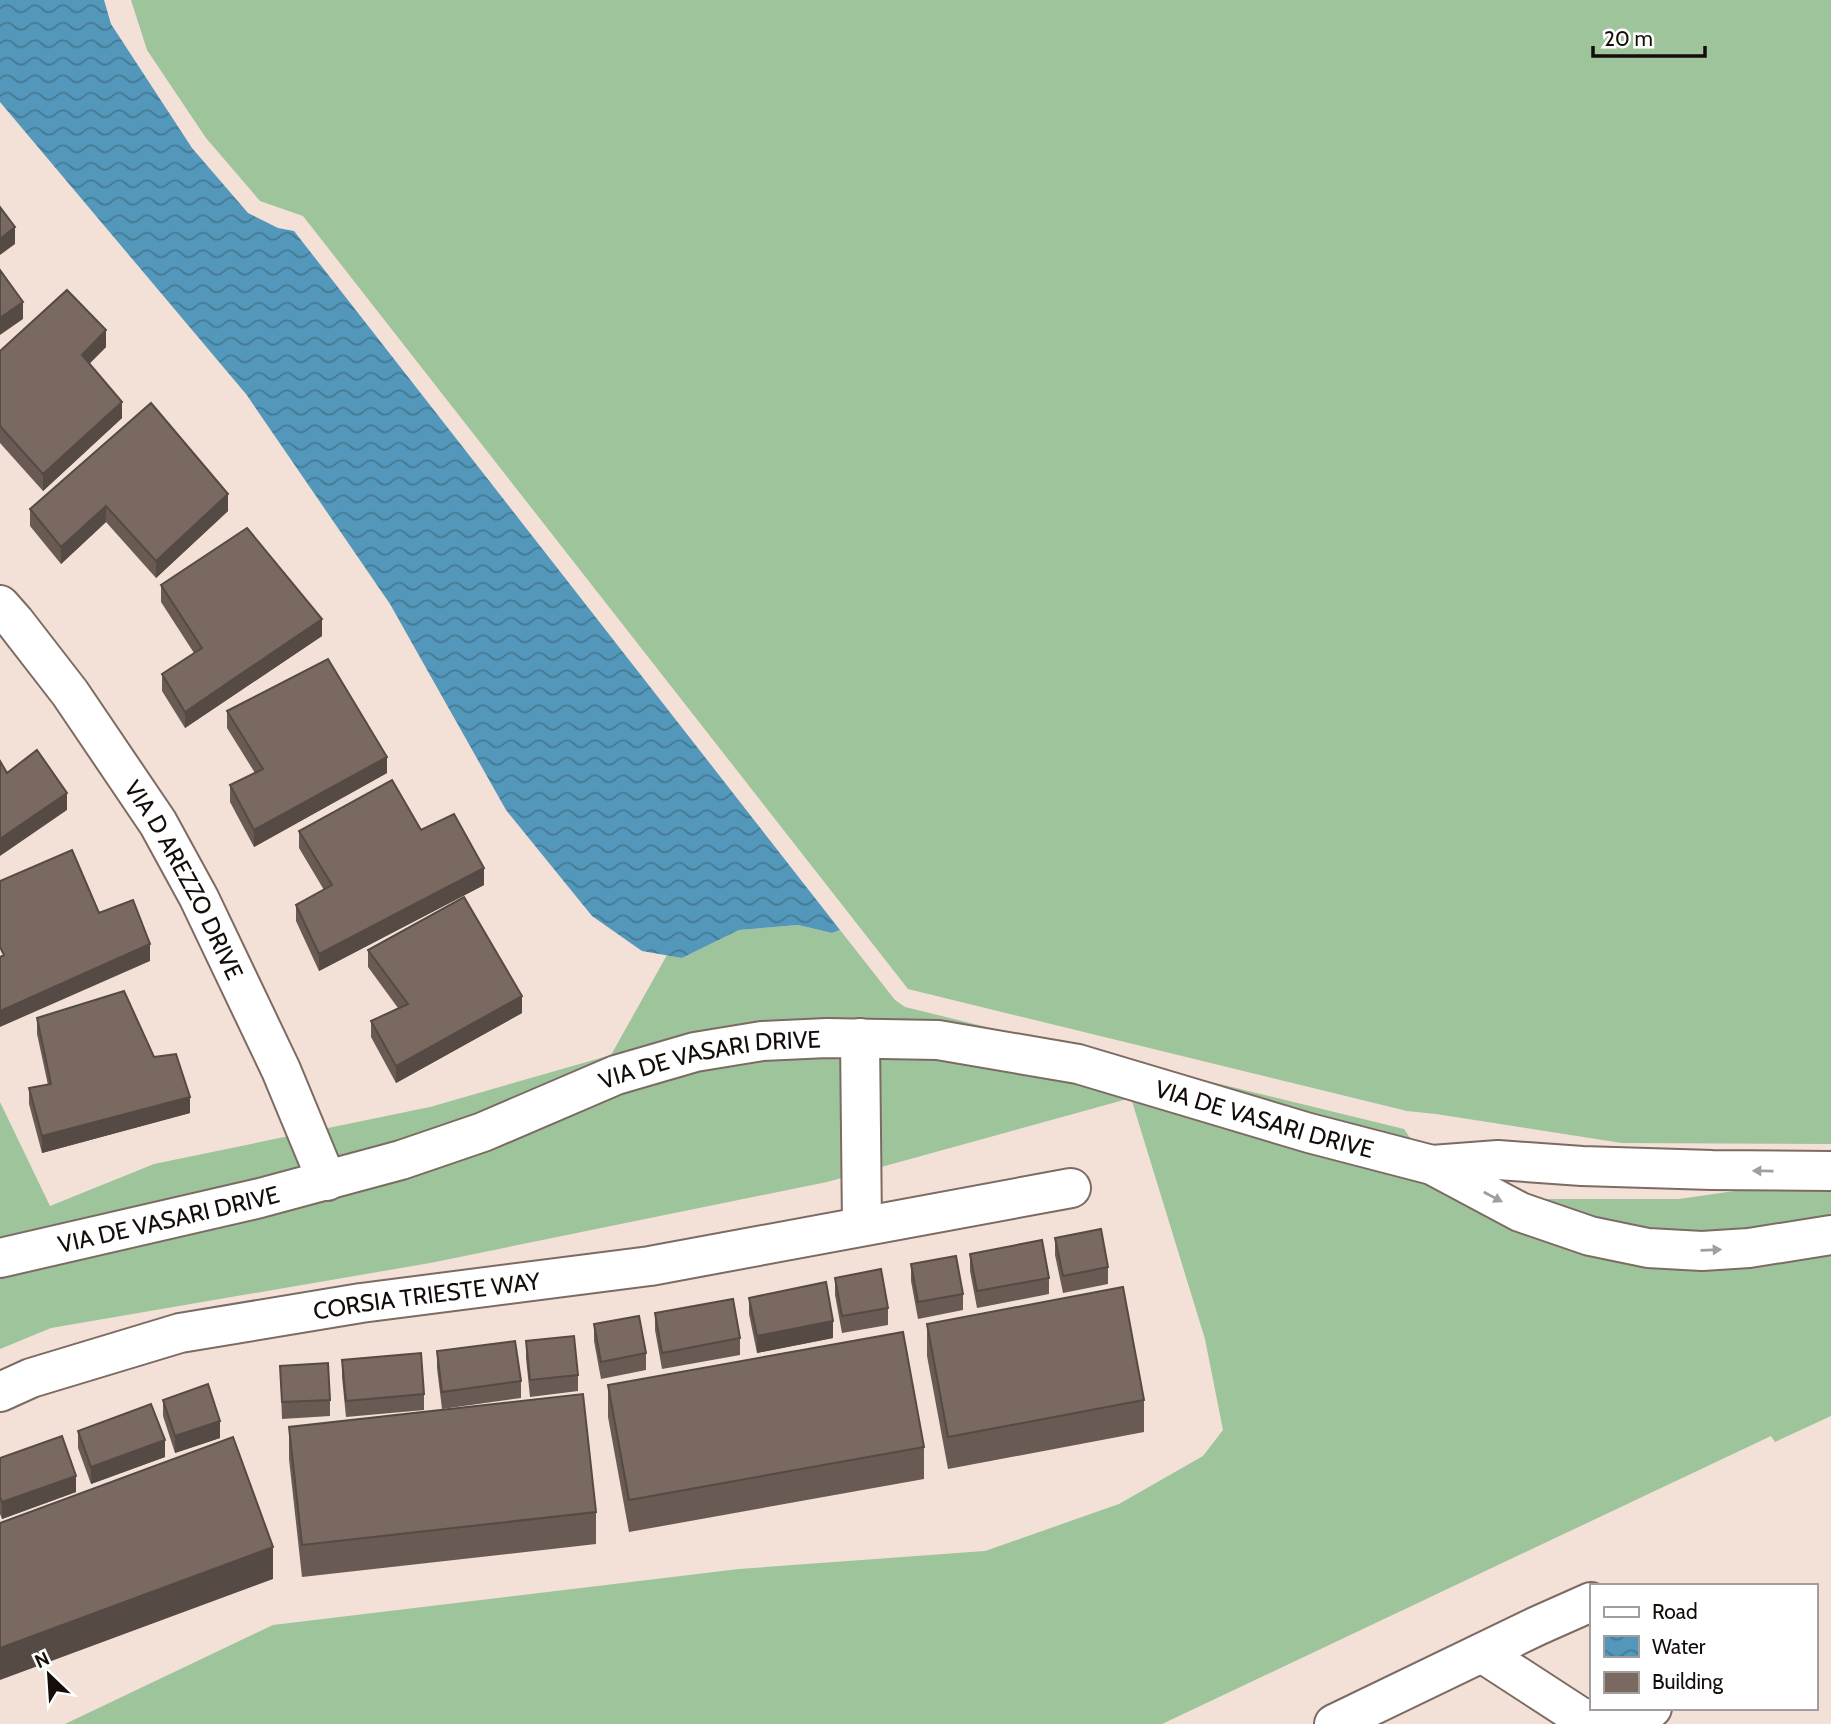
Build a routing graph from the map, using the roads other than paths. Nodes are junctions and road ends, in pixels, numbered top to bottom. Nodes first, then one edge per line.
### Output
1 (0, 605) edge
2 (860, 1038) junction
3 (1432, 1165) junction
4 (1831, 1171) edge
5 (327, 1181) junction
6 (1071, 1188) dead end
7 (862, 1226) junction
8 (1831, 1235) edge
9 (0, 1258) edge
10 (0, 1392) edge
11 (1590, 1602) edge
12 (1482, 1653) junction
13 (1649, 1710) edge
14 (1334, 1724) edge
15 (1602, 1724) edge
16 (1616, 1724) edge

1 - 5 street, VIA D AREZZO DRIVE
2 - 3 street, VIA DE VASARI DRIVE
2 - 5 street, VIA DE VASARI DRIVE
2 - 7 street
4 -> 3 street, VIA DE VASARI DRIVE
3 -> 8 street, VIA DE VASARI DRIVE
5 - 9 street, VIA DE VASARI DRIVE
6 - 7 street, CORSIA TRIESTE WAY
7 - 10 street, CORSIA TRIESTE WAY
11 - 12 street
12 - 14 street
12 - 15 street
13 - 16 street

